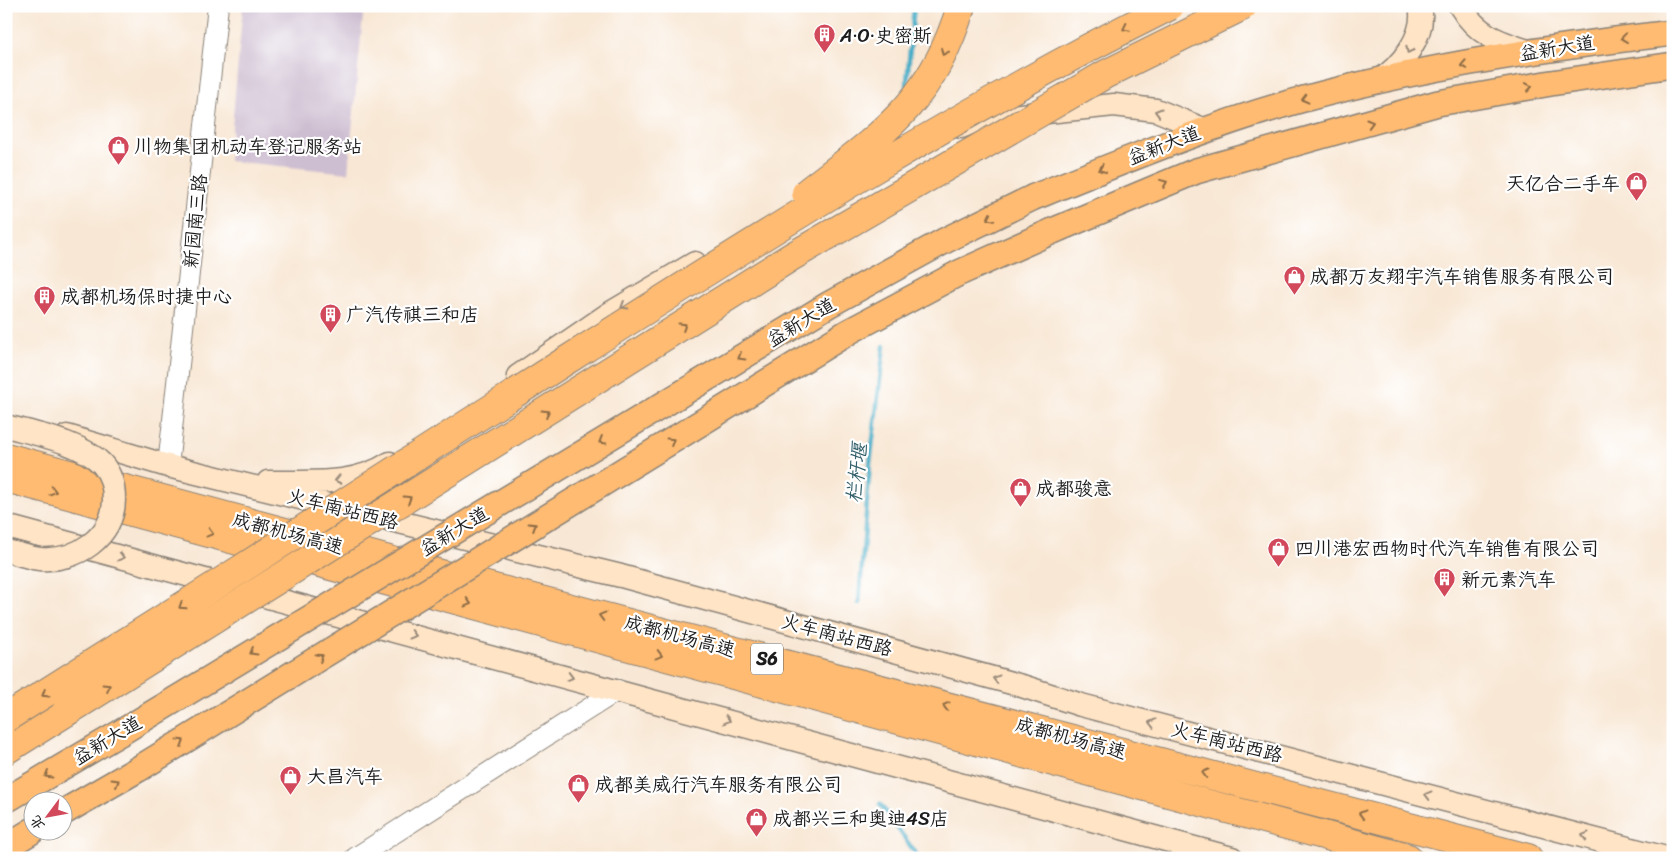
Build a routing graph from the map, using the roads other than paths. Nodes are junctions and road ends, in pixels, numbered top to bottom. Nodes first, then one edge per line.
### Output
1 (218, 6) edge
2 (961, 6) edge
3 (1170, 6) edge
4 (1243, 6) edge
5 (1420, 6) edge
6 (1460, 6) edge
7 (1673, 33) edge
8 (1531, 52) junction
9 (1673, 65) edge
10 (1377, 82) junction
11 (1203, 129) junction
12 (708, 270) junction
13 (6, 418) edge
14 (6, 426) edge
15 (6, 457) edge
16 (168, 466) junction
17 (6, 478) edge
18 (232, 482) junction
19 (6, 526) edge
20 (6, 551) edge
21 (618, 690) junction
22 (6, 718) edge
23 (6, 750) edge
24 (6, 800) edge
25 (72, 807) edge
26 (22, 837) edge
27 (6, 847) edge
28 (355, 858) edge
29 (1232, 858) edge
30 (1408, 858) edge
31 (1528, 858) edge
32 (1666, 858) edge

1 - 16 street, 新园南三路
2 -> 12 highway, bridge
3 -> 12 highway, bridge
23 -> 4 highway, bridge
5 -> 10 main road
6 - 8 main road
7 -> 8 main road, 益新大道
8 -> 10 main road, 益新大道
25 -> 9 main road, 益新大道, bridge
10 -> 11 main road, 益新大道
11 -> 18 main road
11 -> 24 main road, 益新大道, bridge
12 -> 22 highway, bridge
13 - 16 main road, 火车南站西路 / S6
14 - 20 main road, bridge
31 -> 15 highway, 成都机场高速 / S6
16 - 18 main road, 火车南站西路 / S6
17 -> 30 highway, 成都机场高速 / S6
32 -> 18 main road, 火车南站西路 / S6
19 -> 21 main road
21 - 28 street
21 -> 29 main road
26 - 27 main road

